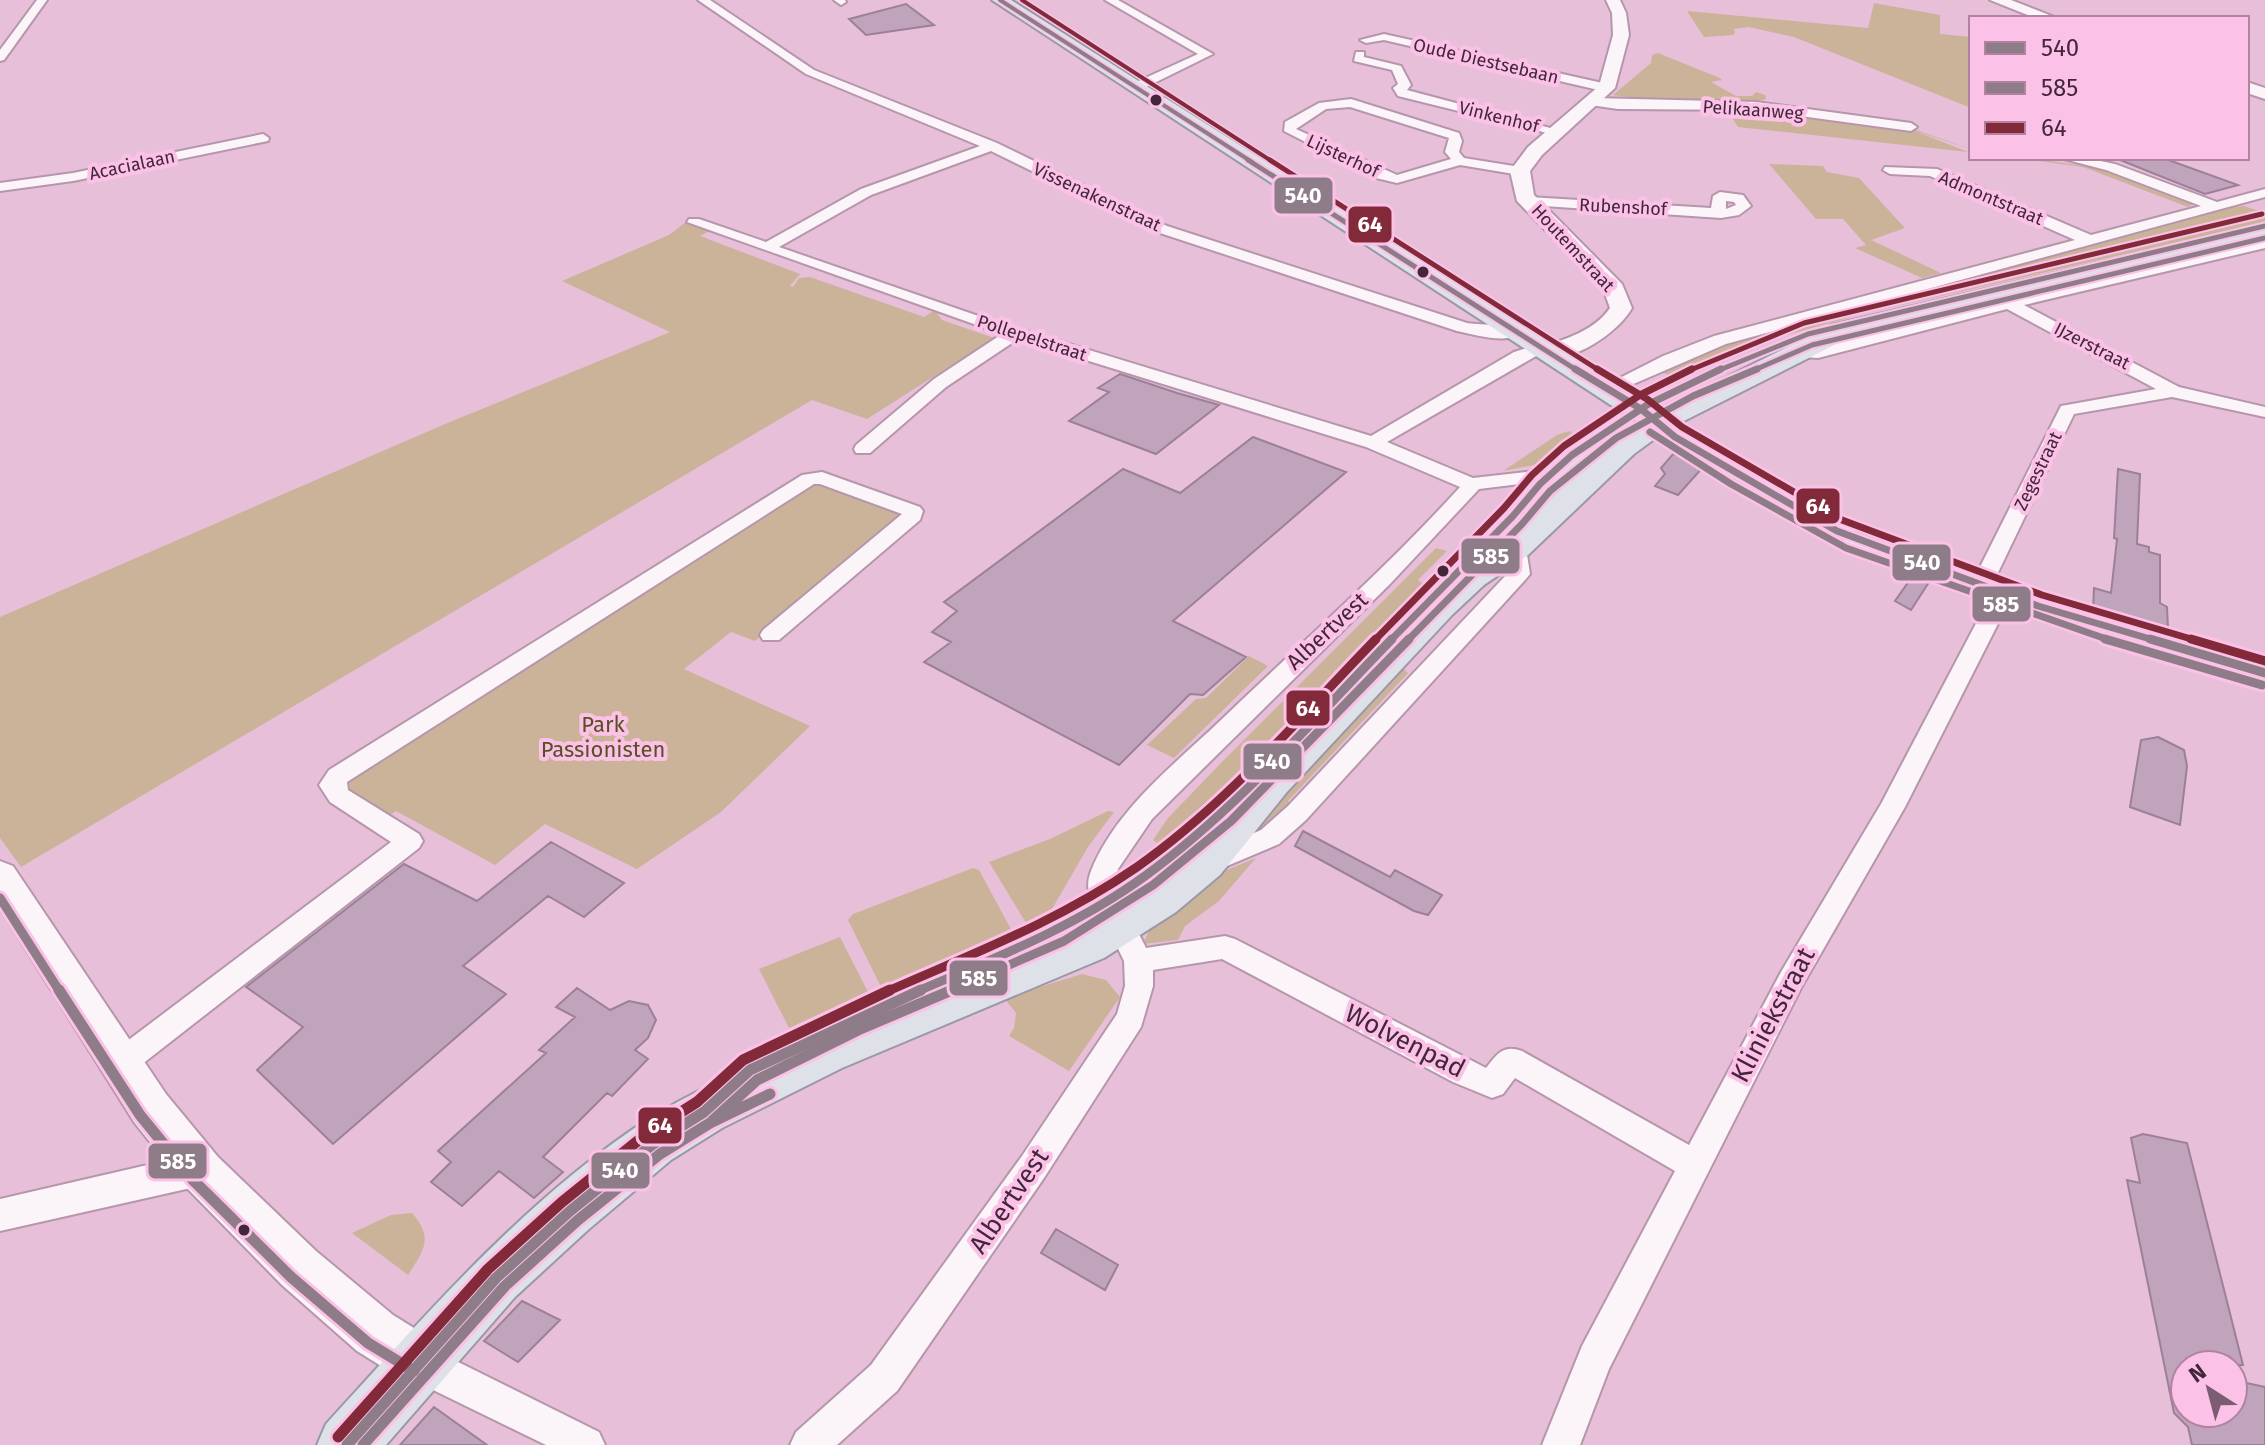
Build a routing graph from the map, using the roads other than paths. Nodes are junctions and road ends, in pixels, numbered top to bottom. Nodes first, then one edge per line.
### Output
1 (42, 0) edge
2 (703, 0) edge
3 (1000, 0) edge
4 (1110, 0) edge
5 (1613, 0) edge
6 (1997, 0) edge
7 (2043, 16) edge
8 (20, 30) junction
9 (0, 31) edge
10 (1366, 40) dead end
11 (1360, 54) dead end
12 (0, 58) edge
13 (1136, 87) junction
14 (1600, 95) junction
15 (1911, 127) dead end
16 (1559, 132) junction
17 (263, 138) dead end
18 (992, 146) junction
19 (2077, 160) edge
20 (1460, 161) junction
21 (1890, 170) dead end
22 (1520, 171) junction
23 (0, 187) edge
24 (2265, 193) edge
25 (2241, 200) junction
26 (1529, 201) junction
27 (2215, 206) junction
28 (2265, 209) edge
29 (1718, 212) dead end
30 (694, 222) dead end
31 (2265, 229) edge
32 (2089, 240) junction
33 (2265, 244) edge
34 (768, 247) junction
35 (2009, 304) junction
36 (1516, 332) junction
37 (1015, 333) junction
38 (1545, 350) junction
39 (1792, 352) junction
40 (1609, 388) junction
41 (2173, 391) junction
42 (2265, 412) edge
43 (1649, 416) junction
44 (1373, 443) junction
45 (863, 449) dead end
46 (1552, 475) junction
47 (1478, 483) junction
48 (1993, 589) junction
49 (771, 635) dead end
50 (2265, 673) edge
51 (0, 876) edge
52 (1122, 930) junction
53 (121, 1063) junction
54 (704, 1112) junction
55 (1695, 1165) junction
56 (202, 1172) junction
57 (0, 1215) edge
58 (420, 1361) junction
59 (347, 1445) edge
60 (586, 1445) edge
61 (809, 1445) edge
62 (1561, 1445) edge

1 - 8 street
2 - 18 street, Vissenakenstraat
3 - 13 main road
4 - 13 street
5 - 14 street
6 - 7 street
8 - 9 street
8 - 12 street
10 - 14 street, Oude Diestsebaan
11 - 16 street, Vinkenhof
13 - 36 main road
14 - 15 street, Pelikaanweg
14 - 16 street
16 - 22 street
17 - 23 street, Acacialaan
18 - 34 street
18 - 36 street, Vissenakenstraat
19 - 27 street
20 - 20 street, Lijsterhof
20 - 22 street, Lijsterhof
21 - 32 street, Admontstraat
22 - 26 street, Houtemstraat
24 - 25 street
25 - 27 street
25 - 28 street
26 - 29 street, Rubenshof
26 - 38 street, Houtemstraat
27 - 32 street
30 - 34 street, Pollepelstraat
31 - 39 main road
31 - 43 main road
32 - 40 street
33 - 35 street
34 - 37 street, Pollepelstraat
35 - 39 street
35 - 41 street, IJzerstraat
36 - 38 main road
37 - 44 street, Pollepelstraat
37 - 45 street
38 - 40 main road
38 - 44 street
39 - 43 main road
40 - 43 main road
41 - 42 street
41 - 48 street, Zegestraat
43 - 46 main road
43 - 48 street
43 - 52 main road
44 - 47 street, Pollepelstraat
46 - 47 street
46 - 52 main road
47 - 52 street, Albertvest
48 - 50 street
48 - 55 street, Kliniekstraat
49 - 53 street
51 - 53 street
52 - 54 main road
52 - 54 main road
52 - 55 street, Wolvenpad
52 - 61 street, Albertvest
53 - 56 street
54 - 58 main road
55 - 62 street, Kliniekstraat
56 - 57 street
56 - 58 street
58 - 59 main road
58 - 60 street

